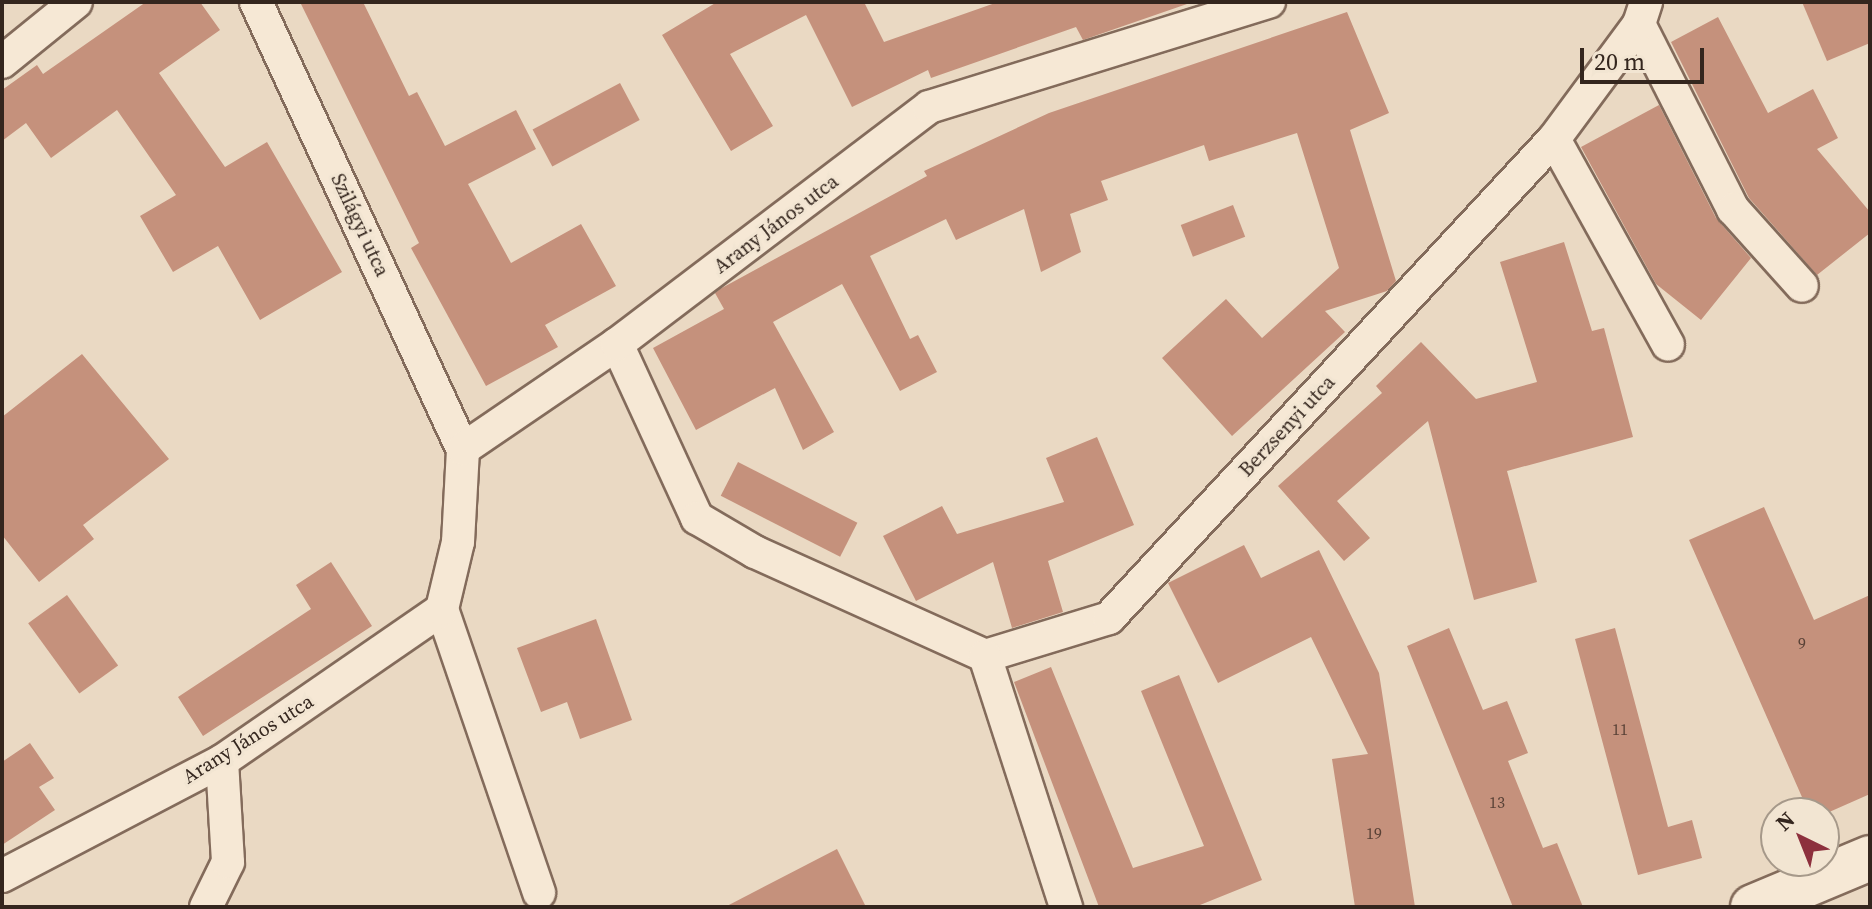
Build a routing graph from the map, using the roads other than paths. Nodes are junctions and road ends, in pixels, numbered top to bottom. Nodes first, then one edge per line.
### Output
1 (76, 2) edge
2 (256, 2) edge
3 (1269, 2) edge
4 (1643, 13) edge
5 (1174, 14) edge
6 (2, 62) edge
7 (1554, 139) junction
8 (1802, 286) dead end
9 (617, 344) junction
10 (1668, 345) dead end
11 (463, 449) junction
12 (442, 609) junction
13 (985, 656) junction
14 (222, 761) junction
15 (1870, 858) edge
16 (2, 876) edge
17 (539, 893) dead end
18 (206, 907) edge
19 (1066, 907) edge
20 (1753, 907) edge

1 - 6 street
2 - 11 street, Szilágyi utca
3 - 5 street, Arany János utca
4 - 7 street, Berzsenyi utca
4 - 8 street, Berzsenyi utca
5 - 9 street, Arany János utca
7 - 10 street
7 - 13 street, Berzsenyi utca
9 - 11 street, Arany János utca
9 - 13 street
11 - 12 street
12 - 14 street, Arany János utca
12 - 17 street
13 - 19 street
14 - 16 street, Arany János utca
14 - 18 street
15 - 20 street

